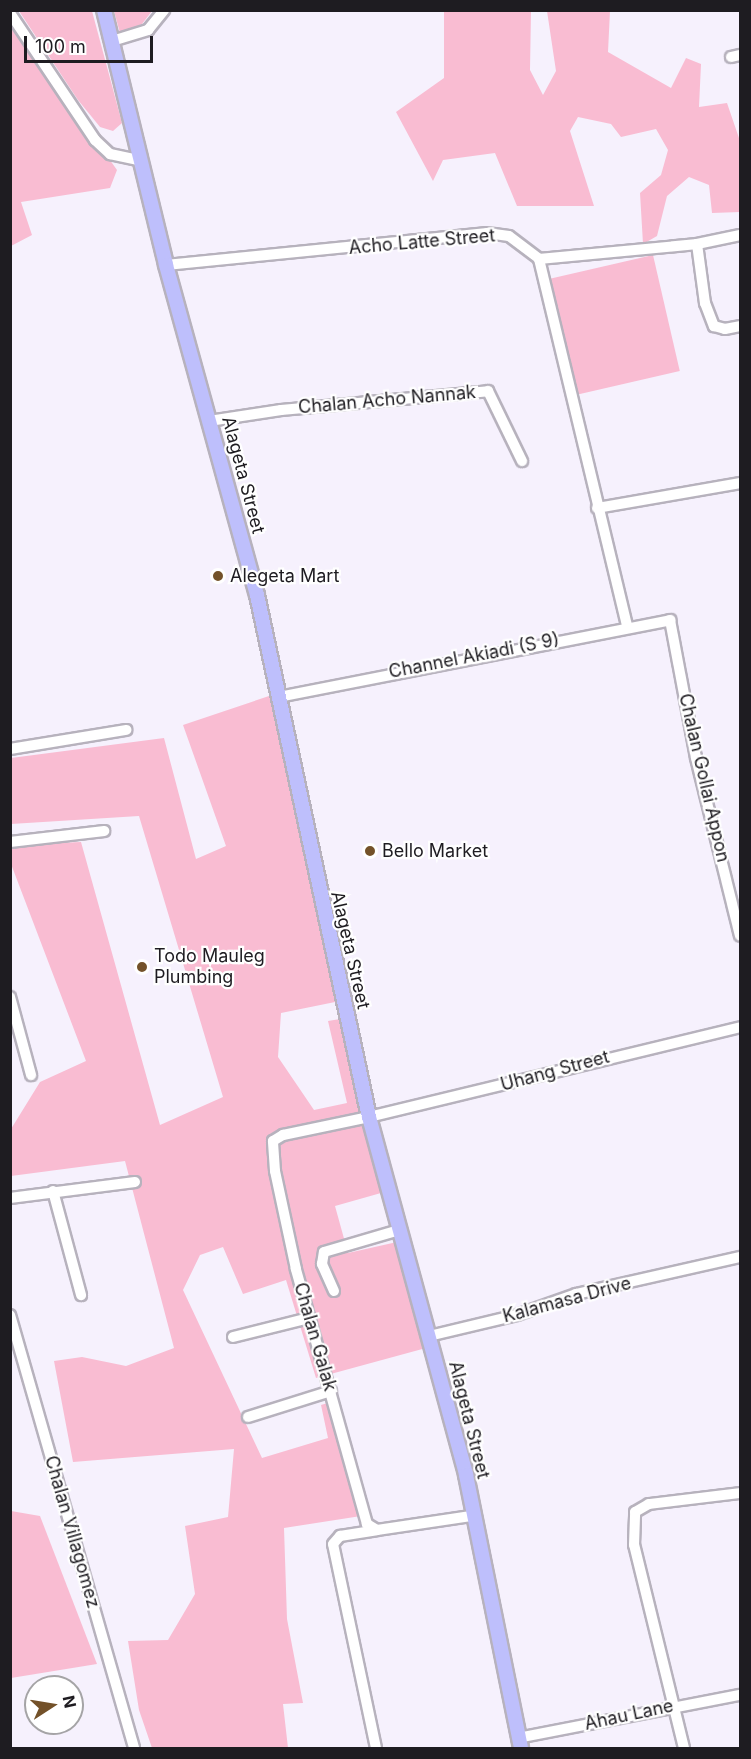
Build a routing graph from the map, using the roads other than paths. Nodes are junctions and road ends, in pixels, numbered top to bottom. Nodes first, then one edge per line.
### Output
1 (104, 10) edge
2 (164, 10) edge
3 (10, 13) edge
4 (112, 41) junction
5 (139, 160) junction
6 (741, 235) edge
7 (697, 244) junction
8 (539, 259) junction
9 (166, 265) junction
10 (741, 326) edge
11 (209, 421) junction
12 (522, 461) dead end
13 (741, 483) edge
14 (597, 508) junction
15 (670, 620) joint
16 (627, 626) junction
17 (279, 697) junction
18 (126, 730) dead end
19 (10, 749) edge
20 (104, 831) dead end
21 (10, 842) edge
22 (741, 936) edge
23 (10, 997) edge
24 (741, 1027) edge
25 (32, 1075) dead end
26 (369, 1118) junction
27 (135, 1182) dead end
28 (53, 1191) junction
29 (10, 1198) edge
30 (399, 1230) junction
31 (741, 1257) edge
32 (334, 1291) dead end
33 (81, 1295) dead end
34 (10, 1315) edge
35 (309, 1318) junction
36 (429, 1336) junction
37 (233, 1337) dead end
38 (331, 1391) junction
39 (248, 1417) dead end
40 (741, 1493) edge
41 (471, 1516) junction
42 (376, 1530) junction
43 (741, 1695) edge
44 (675, 1705) junction
45 (520, 1743) edge
46 (129, 1748) edge
47 (376, 1749) edge
48 (684, 1749) edge

1 - 4 main road, Alageta Street
2 - 4 street
3 - 5 street
4 - 5 main road, Alageta Street
5 - 9 main road, Alageta Street
6 - 7 street
7 - 8 street
7 - 10 street
8 - 9 street, Acho Latte Street
8 - 14 street
9 - 11 main road, Alageta Street
11 - 12 street, Chalan Acho Nannak
11 - 17 main road, Alageta Street
13 - 14 street
14 - 16 street
15 - 16 street, Channel Akiadi (S 9)
15 - 22 street, Chalan Gollai Appon
16 - 17 street, Channel Akiadi (S 9)
17 - 26 main road, Alageta Street
18 - 19 street
20 - 21 street
23 - 25 street
24 - 26 street, Uhang Street
26 - 30 main road, Alageta Street
26 - 35 street, Chalan Galak
27 - 28 street
28 - 29 street
28 - 33 street
30 - 32 street
30 - 36 main road, Alageta Street
31 - 36 street, Kalamasa Drive
34 - 46 street, Chalan Villagomez
35 - 37 street
35 - 38 street, Chalan Galak
36 - 41 main road, Alageta Street
38 - 39 street
38 - 42 street, Chalan Galak
40 - 44 street
41 - 42 street
41 - 45 main road, Alageta Street
42 - 47 street
43 - 44 street, Ahau Lane
44 - 45 street, Ahau Lane
44 - 48 street

